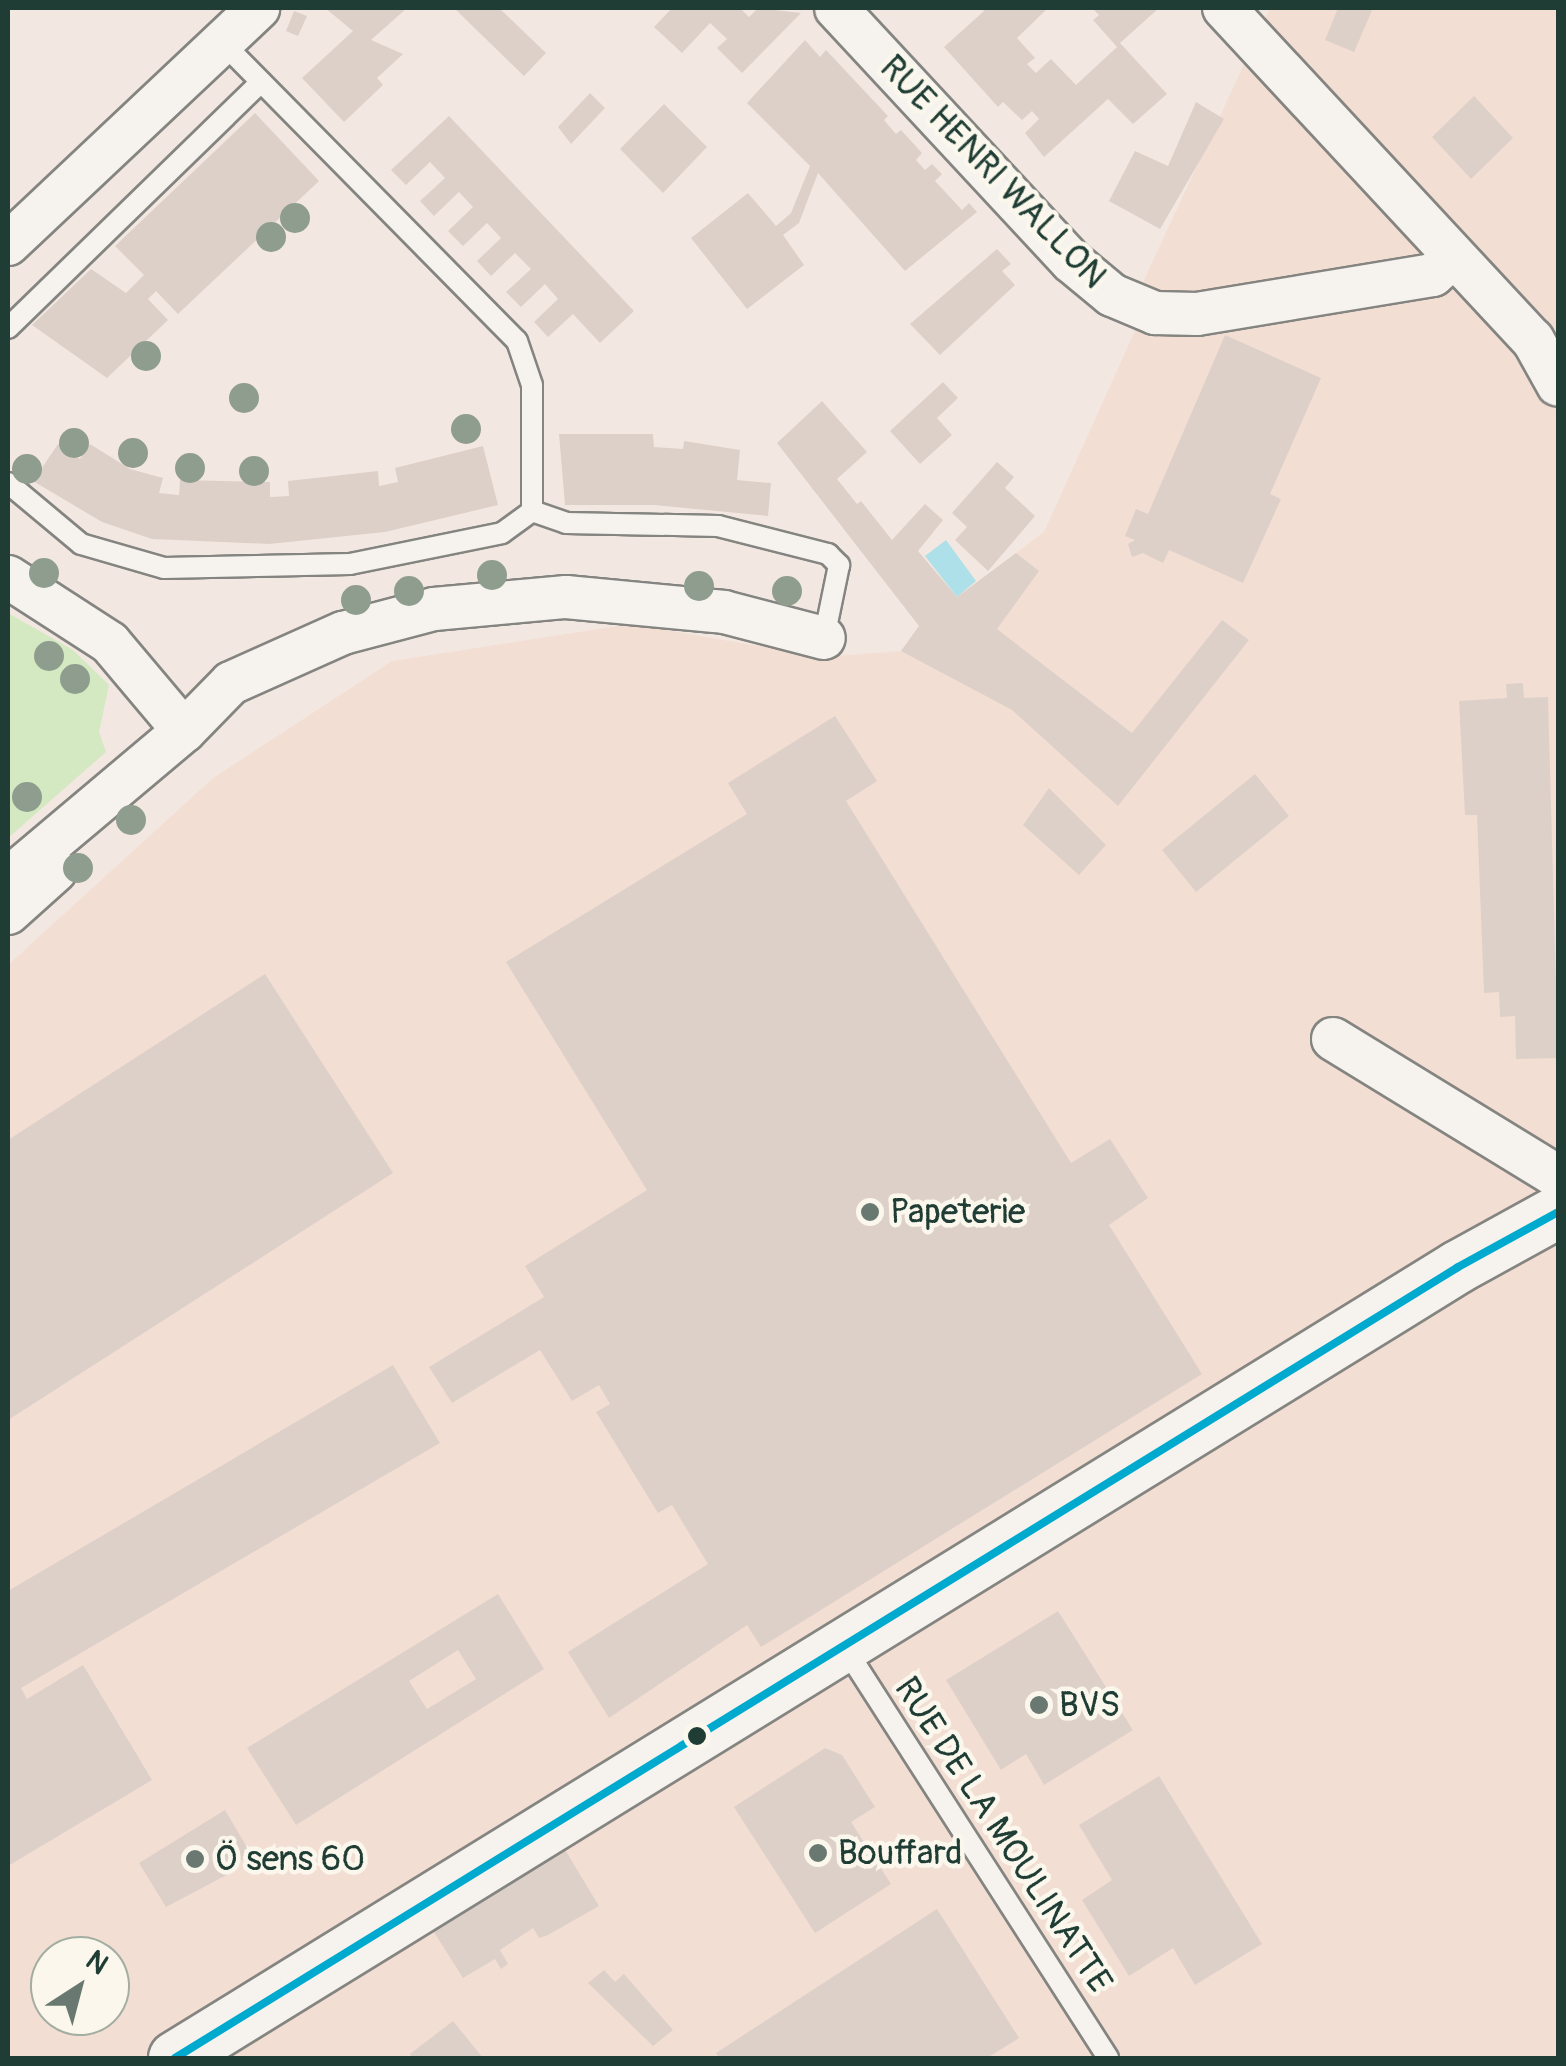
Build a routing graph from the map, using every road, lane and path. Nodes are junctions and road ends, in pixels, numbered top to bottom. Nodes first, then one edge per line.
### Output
1 (258, 8) edge
2 (836, 8) edge
3 (1224, 8) edge
4 (222, 42) junction
5 (262, 82) junction
6 (8, 244) edge
7 (1454, 256) junction
8 (8, 328) edge
9 (1546, 337) edge
10 (1558, 385) edge
11 (8, 483) edge
12 (532, 510) junction
13 (8, 578) edge
14 (824, 638) joint
15 (184, 732) junction
16 (8, 879) edge
17 (8, 912) edge
18 (1333, 1039) dead end
19 (1558, 1176) edge
20 (1558, 1212) edge
21 (844, 1647) junction
22 (175, 2058) edge
23 (1108, 2058) edge

1 - 4 street
2 - 7 street, RUE HENRI WALLON
3 - 7 street
4 - 5 lane
4 - 6 street
5 - 8 lane
5 - 12 lane
7 - 9 street
9 - 10 street
11 - 12 lane
12 - 14 lane
13 - 15 street
14 - 15 street
15 - 16 street
15 - 17 street
18 - 19 street
20 - 21 street
21 - 22 street
21 - 23 lane, RUE DE LA MOULINATTE

